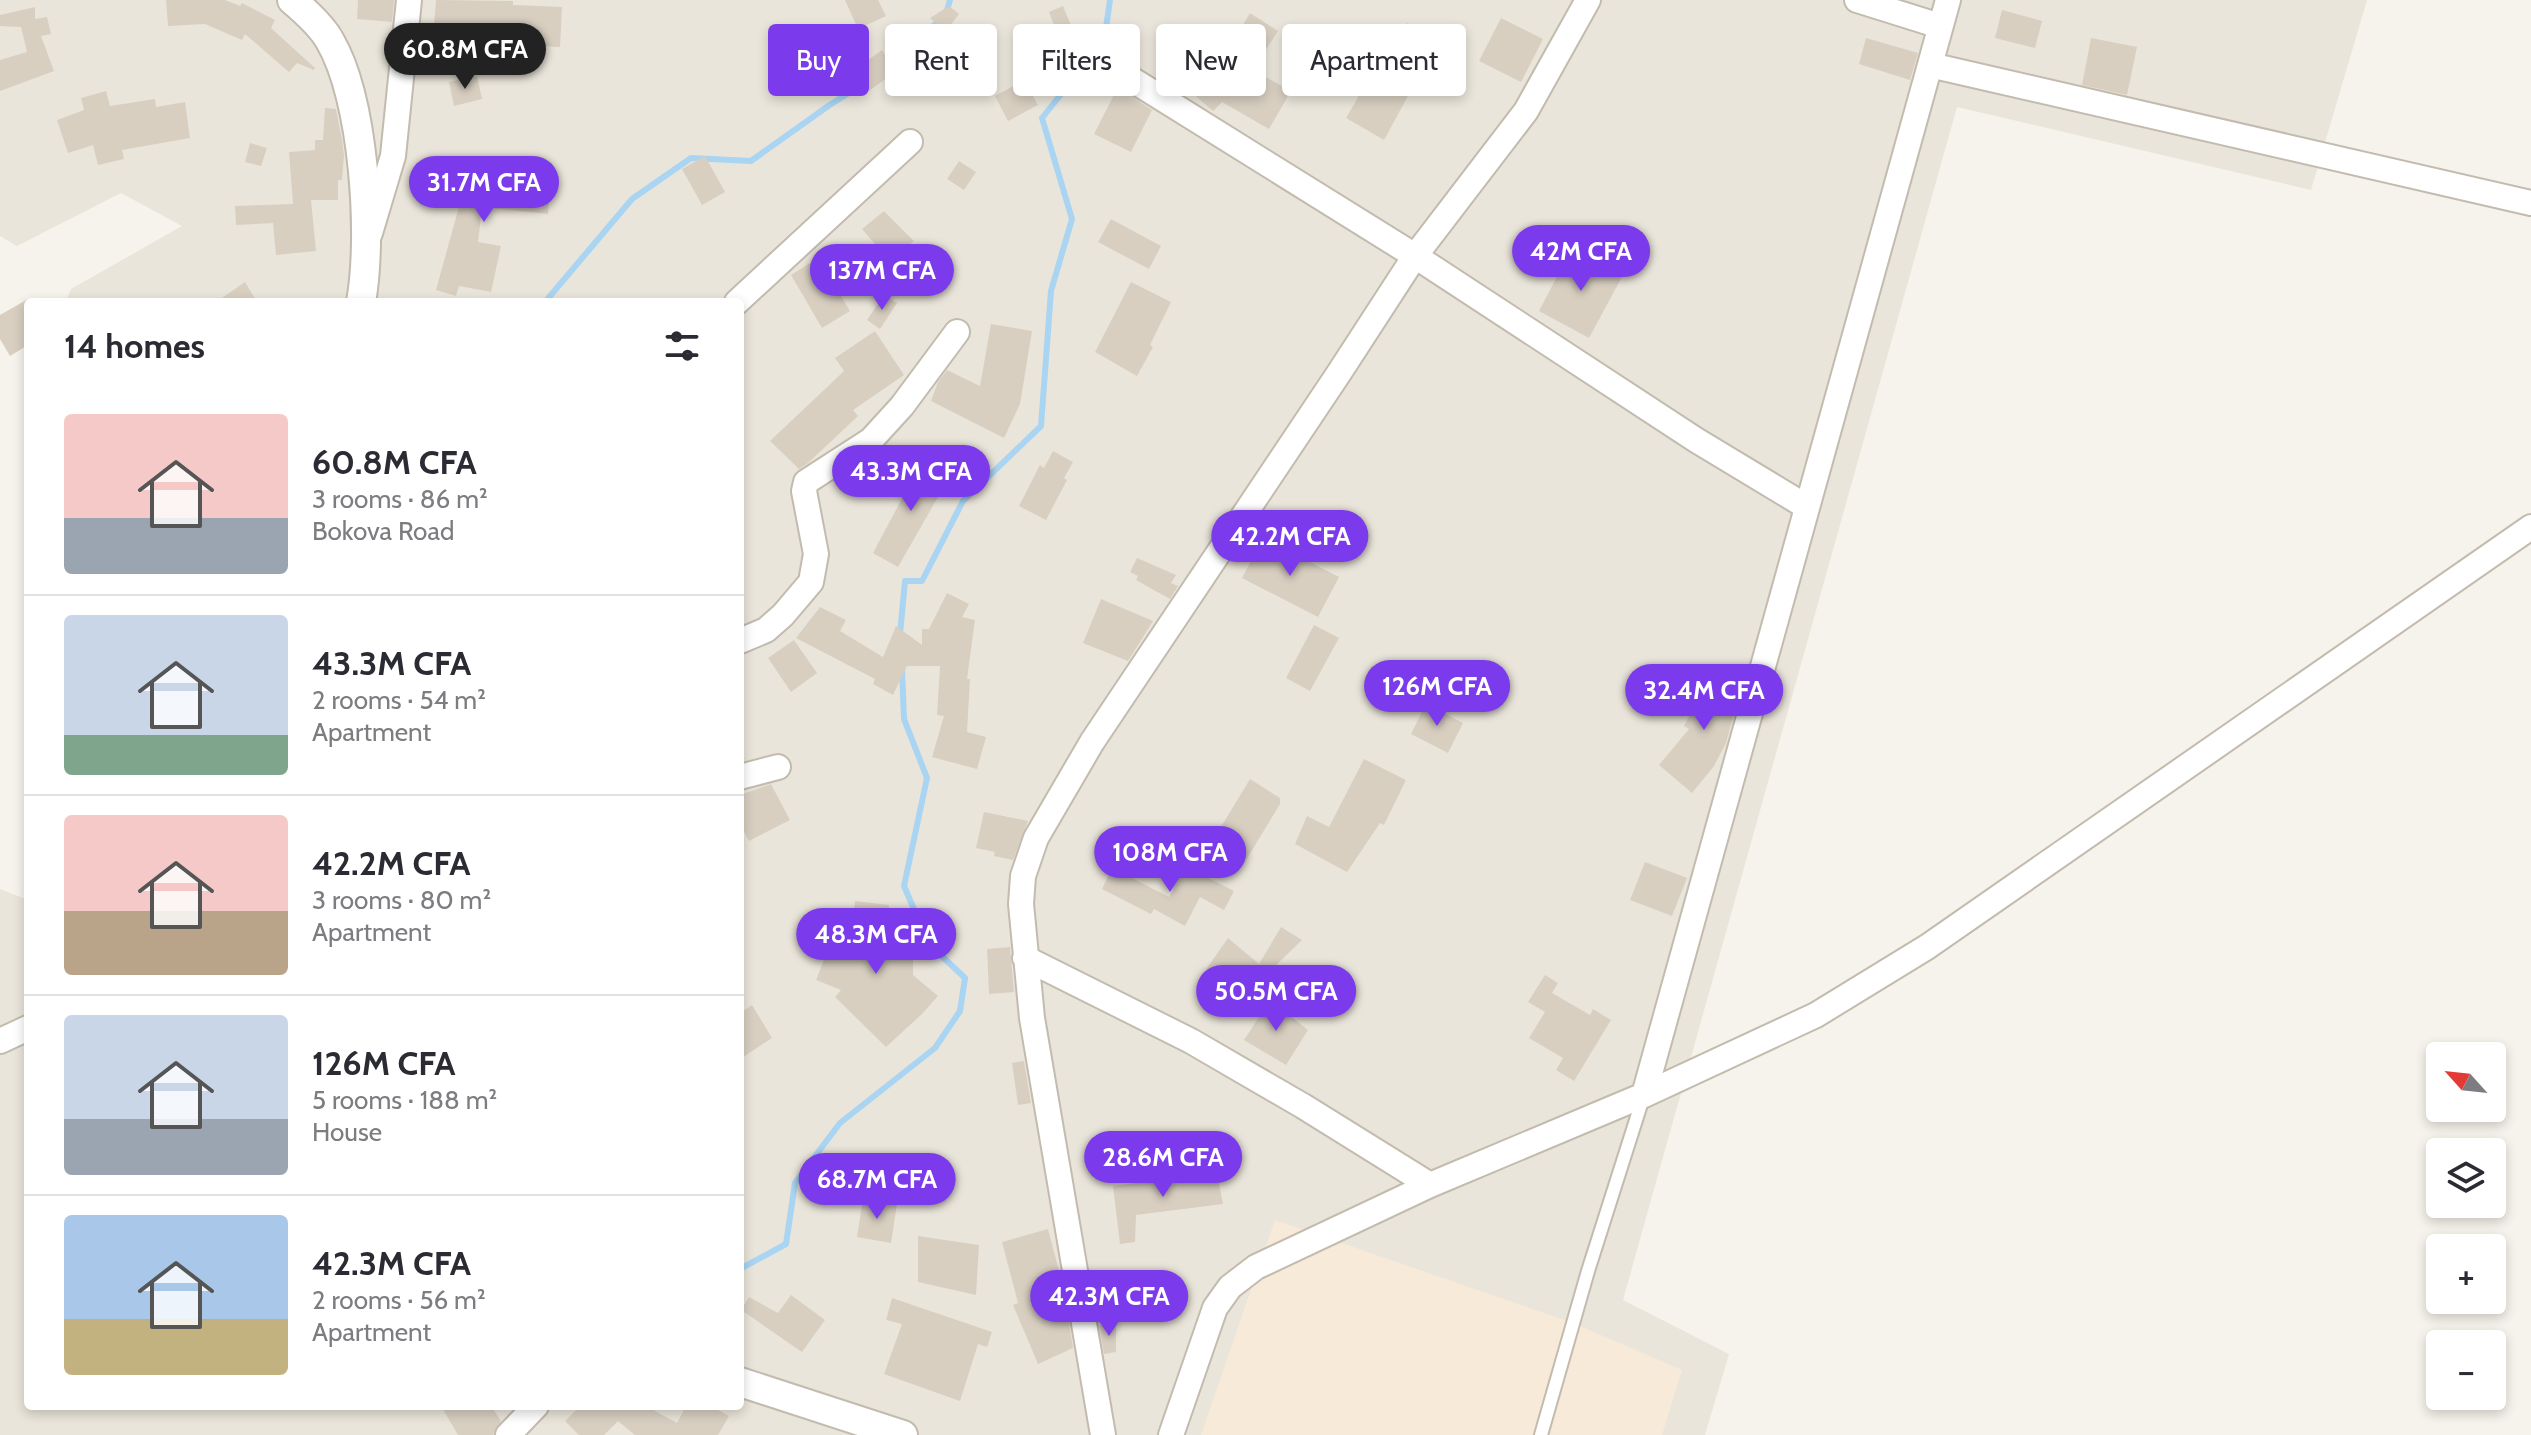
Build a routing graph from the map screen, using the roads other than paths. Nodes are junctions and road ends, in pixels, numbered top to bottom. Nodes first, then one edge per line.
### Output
1 (292, 0) edge
2 (409, 0) edge
3 (1588, 0) edge
4 (1857, 0) edge
5 (1948, 0) edge
6 (1940, 26) junction
7 (1930, 65) junction
8 (1140, 85) edge
9 (910, 142) dead end
10 (2531, 203) edge
11 (367, 243) junction
12 (1415, 256) junction
13 (361, 298) edge
14 (741, 298) edge
15 (957, 332) dead end
16 (1807, 507) junction
17 (2531, 527) edge
18 (744, 639) edge
19 (778, 767) dead end
20 (744, 776) edge
21 (1025, 958) junction
22 (24, 1030) edge
23 (0, 1041) edge
24 (1644, 1095) junction
25 (1430, 1185) junction
26 (744, 1383) edge
27 (532, 1410) edge
28 (508, 1435) edge
29 (903, 1435) edge
30 (1103, 1435) edge
31 (1171, 1435) edge
32 (1541, 1435) edge

1 - 11 street
2 - 11 street
3 - 12 street
4 - 6 street
5 - 6 street
6 - 7 street
7 - 10 street
7 - 16 street
8 - 12 street
9 - 14 street
11 - 13 street
12 - 16 street
12 - 21 street
15 - 18 street
16 - 24 street
17 - 24 street
19 - 20 street
21 - 25 street
21 - 30 street
22 - 23 street
24 - 25 street
24 - 32 lane
25 - 31 street
26 - 29 street
27 - 28 street

